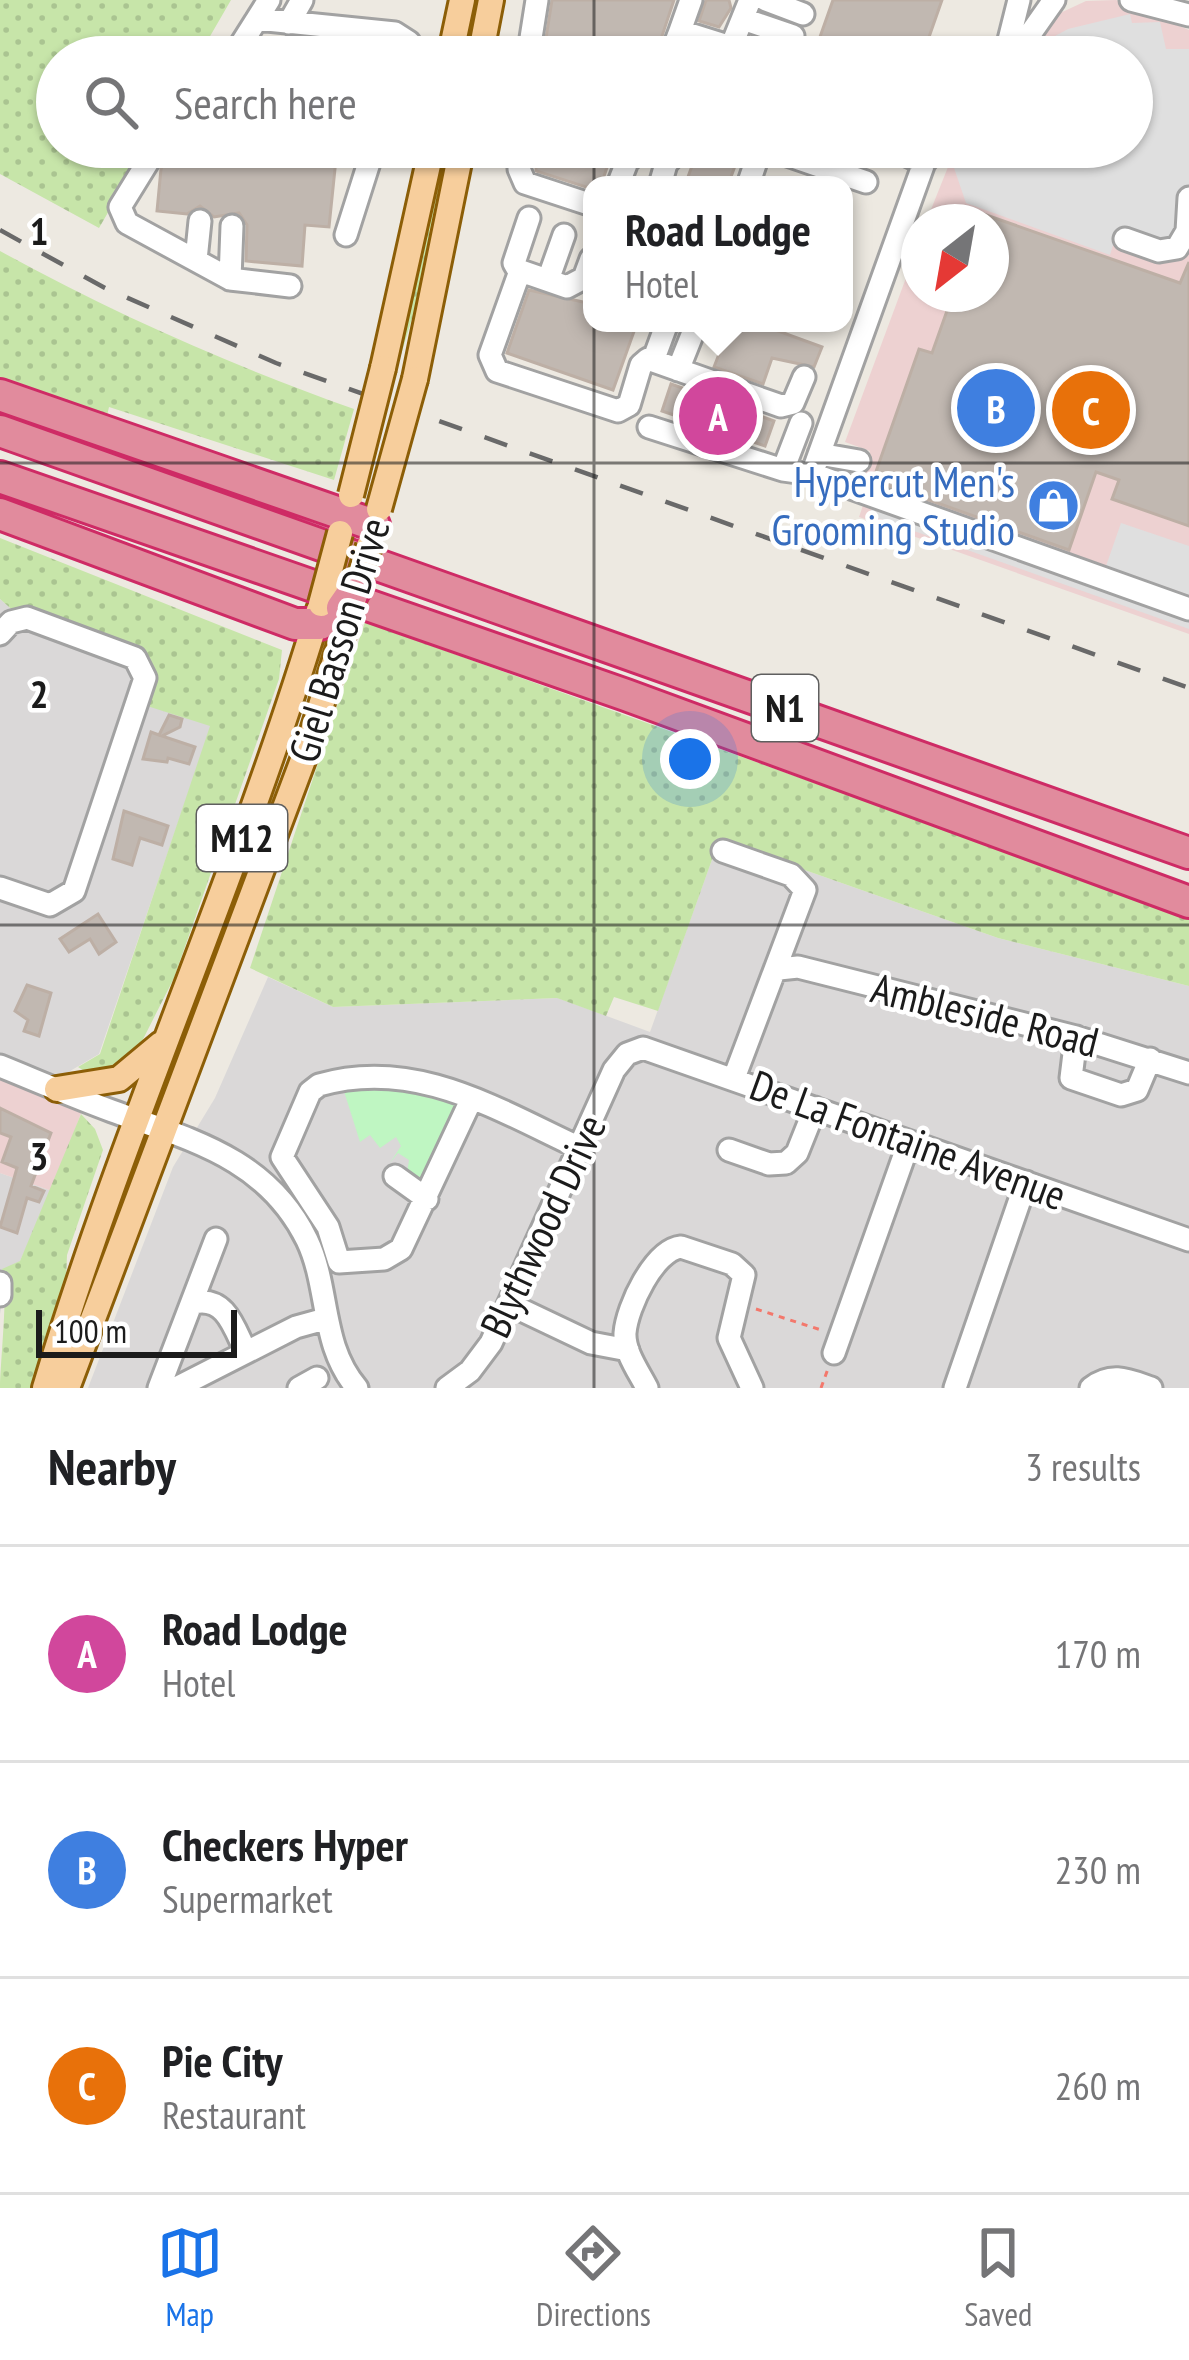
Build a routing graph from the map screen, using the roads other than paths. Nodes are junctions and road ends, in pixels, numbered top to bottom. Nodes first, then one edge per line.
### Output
1 (302, 0) edge
2 (462, 0) edge
3 (491, 0) edge
4 (537, 0) edge
5 (691, 0) edge
6 (766, 0) edge
7 (1019, 0) edge
8 (1054, 0) edge
9 (1131, 0) edge
10 (263, 10) edge
11 (747, 10) edge
12 (1179, 12) edge
13 (803, 14) dead end
14 (289, 22) junction
15 (1189, 26) edge
16 (680, 31) junction
17 (246, 36) edge
18 (400, 36) edge
19 (454, 36) edge
20 (484, 36) edge
21 (531, 36) edge
22 (678, 36) edge
23 (692, 36) edge
24 (791, 36) edge
25 (1010, 36) edge
26 (1029, 36) edge
27 (145, 168) edge
28 (367, 168) edge
29 (427, 168) edge
30 (458, 168) edge
31 (519, 168) edge
32 (925, 168) edge
33 (853, 178) edge
34 (866, 182) dead end
35 (1189, 198) edge
36 (583, 202) edge
37 (165, 218) dead end
38 (529, 218) dead end
39 (200, 221) dead end
40 (232, 226) dead end
41 (346, 235) dead end
42 (564, 235) dead end
43 (1125, 239) dead end
44 (162, 242) junction
45 (196, 260) junction
46 (520, 271) junction
47 (583, 273) edge
48 (230, 278) junction
49 (548, 280) junction
50 (290, 286) dead end
51 (664, 332) edge
52 (692, 335) dead end
53 (653, 361) junction
54 (678, 370) junction
55 (804, 377) dead end
56 (0, 395) edge
57 (801, 423) dead end
58 (649, 427) dead end
59 (0, 431) edge
60 (859, 461) dead end
61 (816, 464) junction
62 (783, 470) junction
63 (0, 477) edge
64 (0, 514) edge
65 (360, 520) junction
66 (337, 607) junction
67 (1189, 609) edge
68 (5, 628) edge
69 (723, 851) dead end
70 (1189, 853) edge
71 (0, 889) edge
72 (1189, 902) edge
73 (779, 969) junction
74 (1076, 1037) junction
75 (167, 1038) junction
76 (627, 1054) joint
77 (1150, 1059) junction
78 (0, 1066) edge
79 (1189, 1073) edge
80 (734, 1078) junction
81 (57, 1089) junction
82 (472, 1098) junction
83 (815, 1108) junction
84 (137, 1119) junction
85 (164, 1129) junction
86 (909, 1142) junction
87 (580, 1148) junction
88 (729, 1150) dead end
89 (395, 1176) dead end
90 (1026, 1182) junction
91 (428, 1198) junction
92 (216, 1239) dead end
93 (1189, 1240) edge
94 (194, 1303) junction
95 (511, 1305) junction
96 (325, 1319) junction
97 (837, 1345) road end
98 (628, 1350) junction
99 (246, 1352) junction
100 (352, 1385) edge
101 (45, 1388) edge
102 (67, 1388) edge
103 (159, 1388) edge
104 (176, 1388) edge
105 (447, 1388) edge
106 (647, 1388) edge
107 (752, 1388) edge
108 (955, 1388) edge
109 (1091, 1388) edge
110 (1151, 1388) edge

1 - 14 street
2 - 19 main road
3 - 20 main road
4 - 21 street
5 - 16 street
6 - 13 street
7 - 25 street
8 - 26 street
9 - 12 street
10 - 14 street
10 - 17 street
11 - 24 street
12 - 15 street
14 - 18 street
16 - 22 street
16 - 23 street
27 - 44 street
28 - 41 street
29 - 65 main road, Giel Basson Drive / M12, bridge
30 - 65 main road, Giel Basson Drive / M12, bridge
31 - 36 street
32 - 61 street
33 - 34 street
35 - 43 street
37 - 44 street
38 - 46 street
39 - 45 street
40 - 48 street
42 - 49 street
44 - 45 street
45 - 48 street
46 - 49 street
46 - 53 street
47 - 49 street
48 - 50 street
51 - 53 street
52 - 54 street
53 - 54 street
54 - 55 street
56 - 65 highway
57 - 62 street
58 - 62 street
59 - 70 highway, N1
60 - 61 street
61 - 62 street
61 - 67 street
63 - 72 highway, N1
64 - 66 highway
65 - 66 main road, Giel Basson Drive / M12, bridge
65 - 66 main road, Giel Basson Drive / M12, bridge
66 - 75 main road, Giel Basson Drive / M12
66 - 85 main road, Giel Basson Drive / M12
68 - 71 street
69 - 73 street
73 - 74 street, Ambleside Road
73 - 80 street
74 - 77 street, Ambleside Road
74 - 77 street
75 - 81 main road
75 - 84 main road, Giel Basson Drive / M12
76 - 80 street, De La Fontaine Avenue
76 - 87 street, Blythwood Drive
77 - 79 street, Ambleside Road
78 - 81 street
80 - 83 street, De La Fontaine Avenue
81 - 84 street
82 - 87 street
82 - 91 street
82 - 91 street
83 - 86 street, De La Fontaine Avenue
83 - 88 street
84 - 85 street
84 - 101 main road, Giel Basson Drive / M12
85 - 96 street
85 - 102 main road, Giel Basson Drive / M12
86 - 90 street, De La Fontaine Avenue
86 - 97 street
87 - 95 street, Blythwood Drive
89 - 91 street
90 - 93 street, De La Fontaine Avenue
90 - 108 street
92 - 94 street
94 - 99 street
94 - 103 street
95 - 98 street
95 - 105 street, Blythwood Drive
96 - 99 street
96 - 100 street
98 - 106 street
98 - 107 street
99 - 104 street
109 - 110 street

